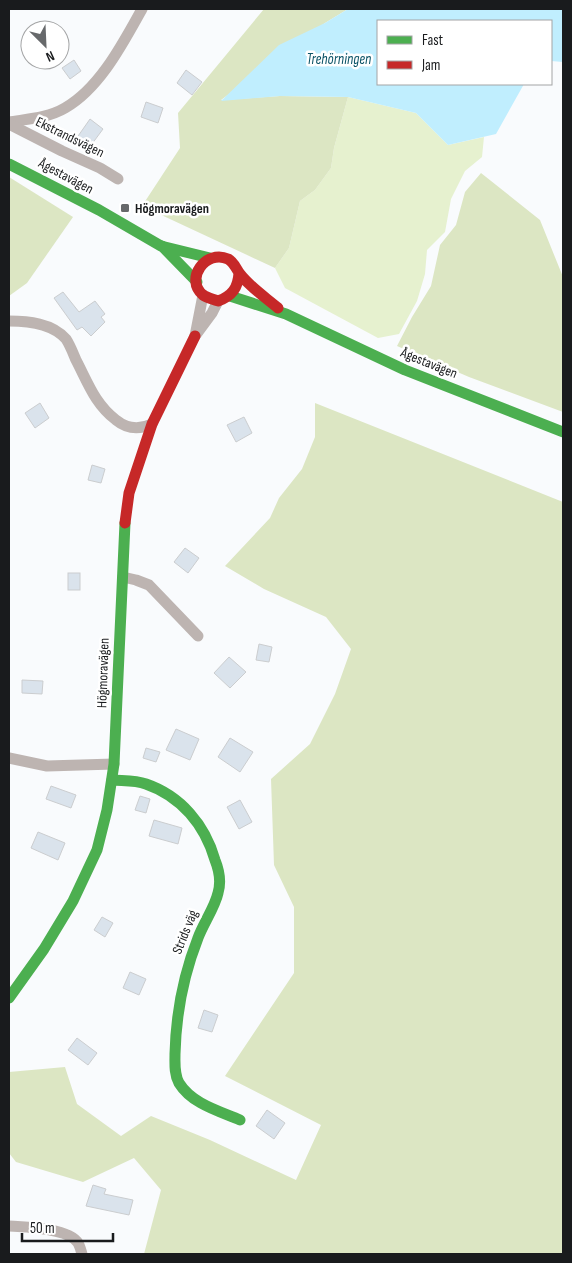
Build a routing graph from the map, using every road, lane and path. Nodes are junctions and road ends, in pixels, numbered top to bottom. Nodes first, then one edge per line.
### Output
1 (142, 9) edge
2 (9, 123) edge
3 (9, 164) edge
4 (118, 179) dead end
5 (162, 246) junction
6 (210, 258) junction
7 (239, 273) junction
8 (197, 282) junction
9 (204, 295) junction
10 (230, 296) junction
11 (218, 301) junction
12 (286, 314) junction
13 (9, 321) edge
14 (195, 336) junction
15 (152, 424) junction
16 (563, 432) edge
17 (123, 577) junction
18 (198, 636) dead end
19 (9, 758) edge
20 (114, 764) junction
21 (112, 780) junction
22 (9, 998) edge
23 (240, 1120) dead end
24 (9, 1226) edge
25 (82, 1254) edge

1 - 2 street, Ekstrandsvägen
2 - 4 street, Ekstrandsvägen
3 - 5 street, Ågestavägen
5 - 6 street, Ågestavägen
5 - 8 street, Ågestavägen
6 - 7 street, Ågestavägen
6 - 8 street
7 - 10 street
7 - 12 street, Ågestavägen
8 - 9 street, Ågestavägen
9 - 11 street
9 - 14 street, Högmoravägen
10 - 11 street
10 - 12 street, Ågestavägen
11 - 14 street, Högmoravägen
12 - 16 street, Ågestavägen
13 - 15 street
14 - 15 street, Högmoravägen
15 - 17 street, Högmoravägen
17 - 18 street
17 - 20 street, Högmoravägen
19 - 20 street
20 - 21 street, Högmoravägen
21 - 22 street, Högmoravägen
21 - 23 street, Strids väg
24 - 25 street

